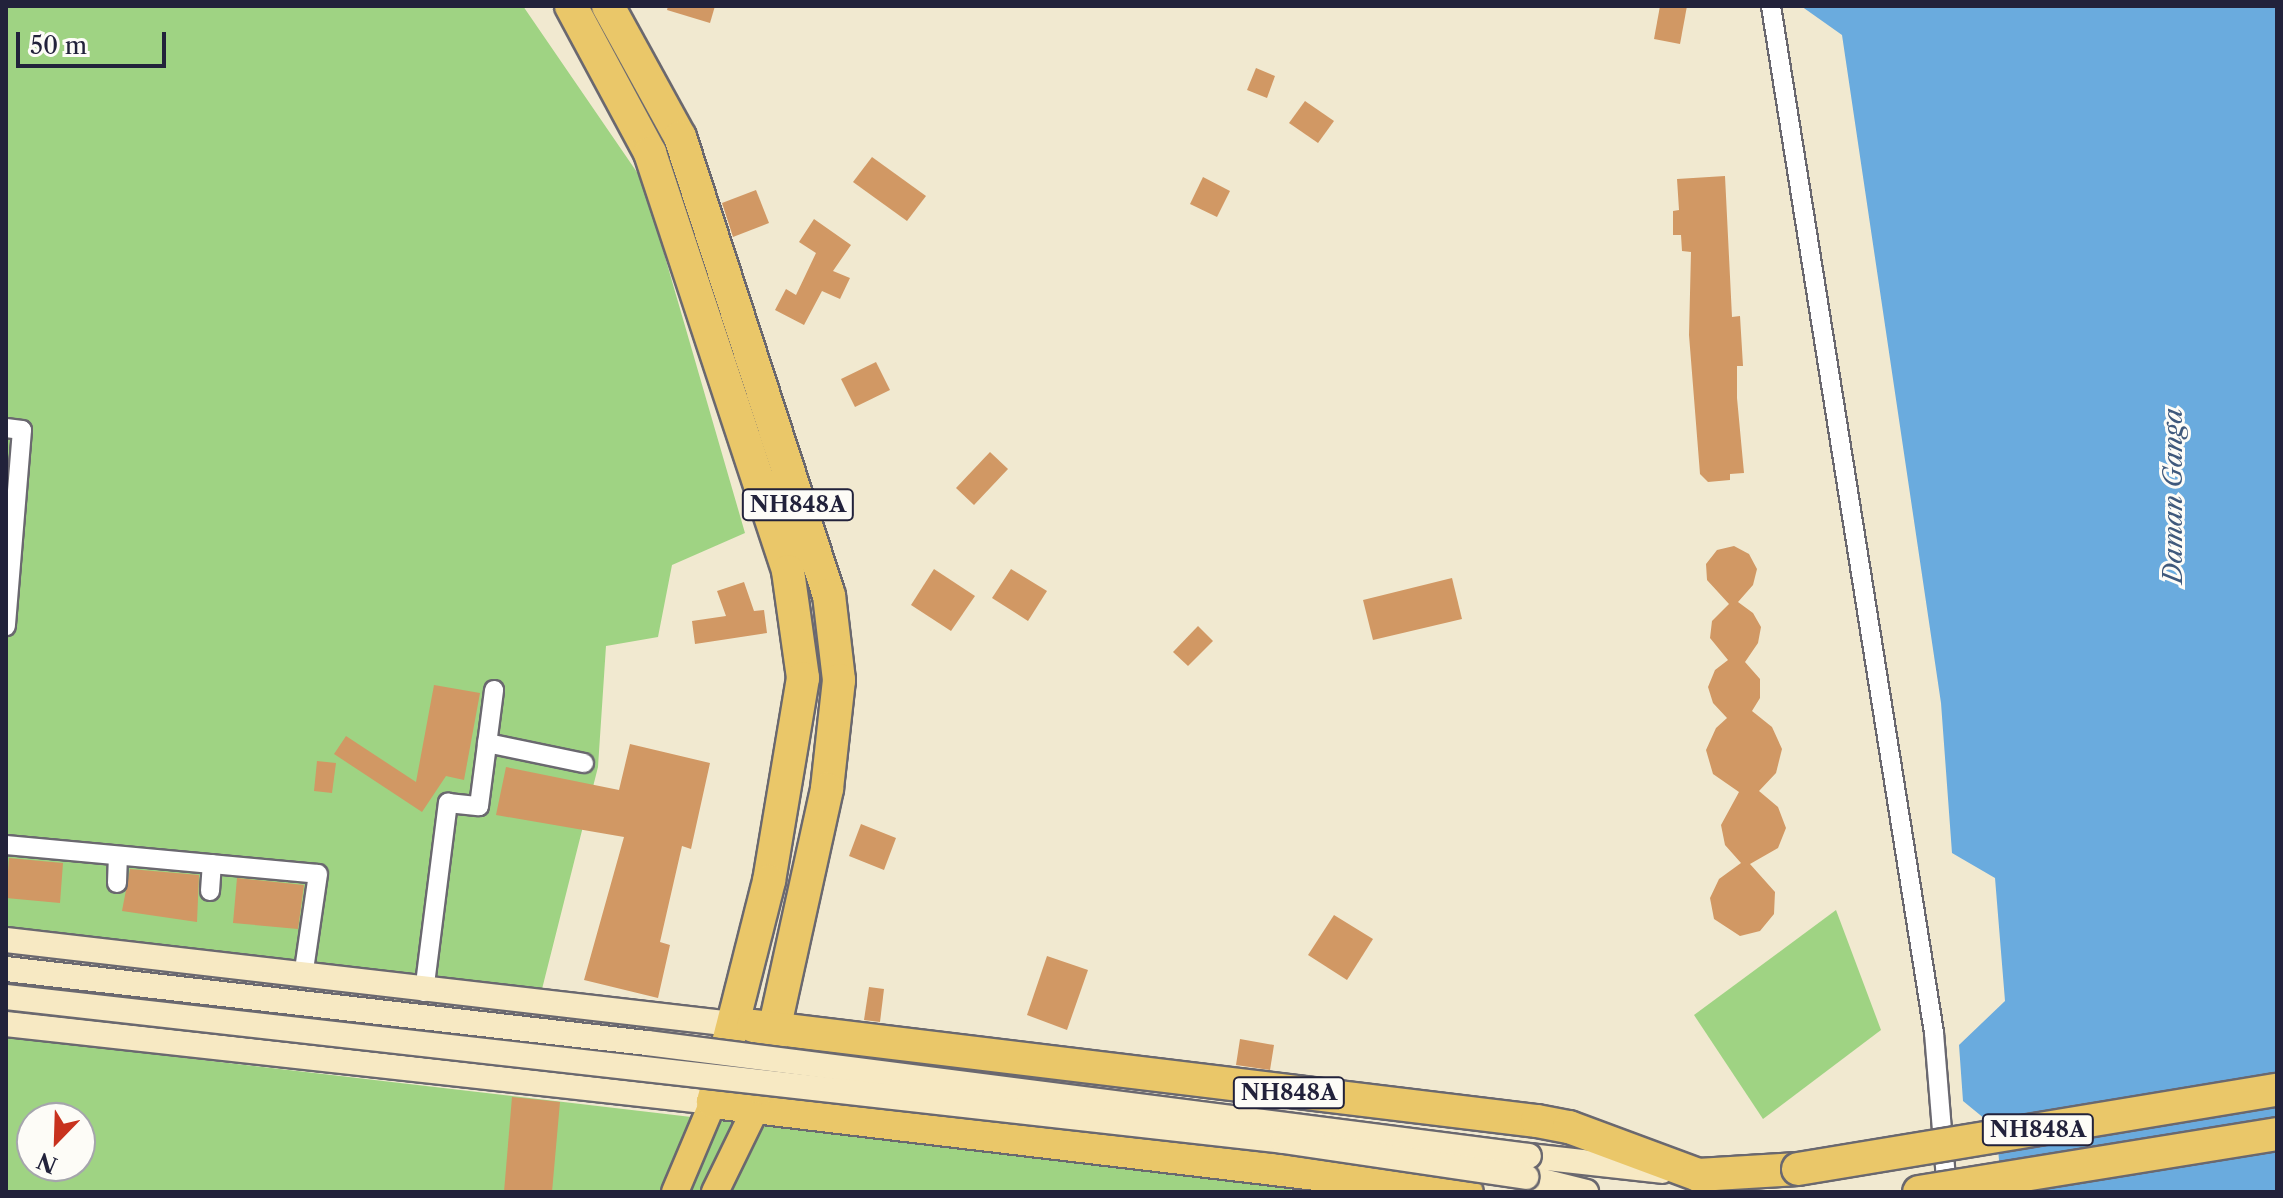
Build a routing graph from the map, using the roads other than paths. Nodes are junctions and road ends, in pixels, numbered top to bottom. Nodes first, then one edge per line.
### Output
1 (571, 6) edge
2 (608, 6) edge
3 (1771, 6) edge
4 (6, 428) edge
5 (6, 626) edge
6 (494, 690) dead end
7 (487, 743) junction
8 (584, 763) dead end
9 (6, 845) edge
10 (118, 856) junction
11 (212, 864) junction
12 (117, 883) dead end
13 (210, 891) dead end
14 (6, 940) edge
15 (6, 969) edge
16 (303, 977) junction
17 (424, 992) junction
18 (6, 997) edge
19 (6, 1024) edge
20 (732, 1024) junction
21 (773, 1029) junction
22 (2277, 1090) edge
23 (713, 1102) junction
24 (755, 1110) junction
25 (2277, 1134) edge
26 (1528, 1166) junction
27 (1698, 1175) junction
28 (675, 1192) edge
29 (715, 1192) edge
30 (1467, 1192) edge
31 (1586, 1192) edge
32 (1919, 1192) edge
33 (1947, 1192) edge

1 - 20 highway, NH848A
2 - 21 highway, NH848A
3 - 33 street
4 - 5 street
6 - 7 street
7 - 8 street
7 - 17 street
9 - 10 street
10 - 11 street
10 - 12 street
11 - 13 street
11 - 16 street
14 - 16 main road
15 - 26 main road, bridge
16 - 17 main road
17 - 20 main road
18 - 26 main road, bridge
19 - 23 main road
20 - 21 highway, NH848A
20 - 23 highway
21 - 24 highway
21 - 27 highway, NH848A
22 - 27 highway, NH848A, bridge
23 - 24 highway
23 - 28 main road
24 - 29 main road
24 - 30 highway
25 - 32 highway, NH848A, bridge
26 - 27 main road
26 - 31 main road

